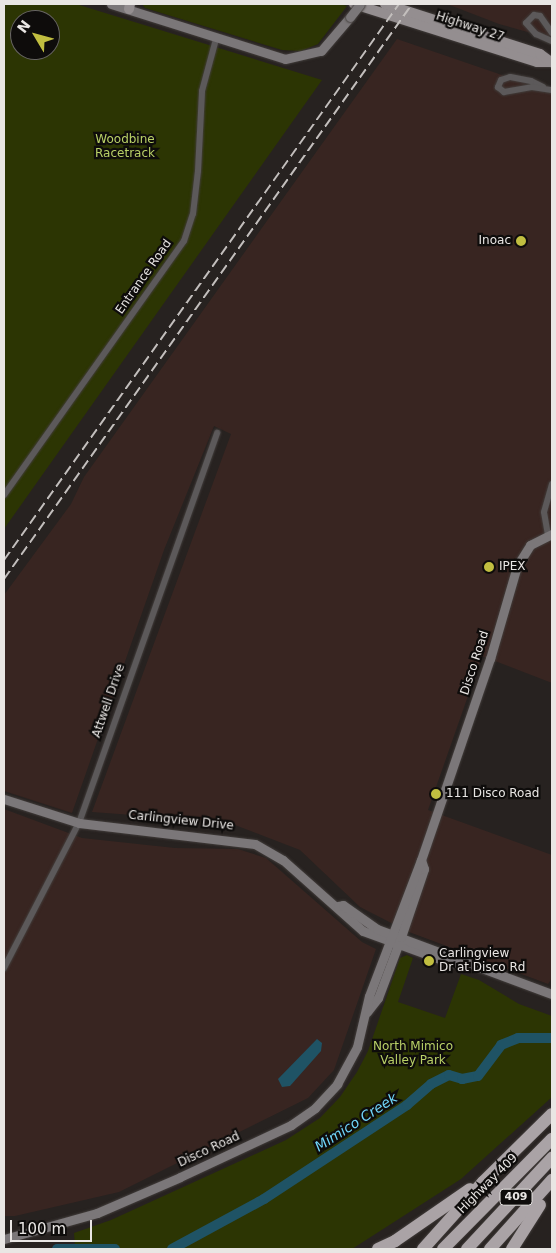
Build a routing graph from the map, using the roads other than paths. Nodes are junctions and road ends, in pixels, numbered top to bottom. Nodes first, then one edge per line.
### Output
1 (111, 4) edge
2 (354, 4) edge
3 (360, 4) edge
4 (385, 4) edge
5 (130, 6) edge
6 (552, 33) edge
7 (216, 39) junction
8 (552, 41) edge
9 (552, 62) edge
10 (543, 87) junction
11 (552, 90) edge
12 (217, 433) dead end
13 (552, 484) edge
14 (4, 495) edge
15 (550, 535) edge
16 (4, 799) edge
17 (79, 823) junction
18 (395, 939) junction
19 (4, 968) edge
20 (552, 994) edge
21 (552, 1114) edge
22 (552, 1139) edge
23 (552, 1158) edge
24 (552, 1180) edge
25 (484, 1182) junction
26 (552, 1189) edge
27 (4, 1239) edge
28 (378, 1249) edge
29 (423, 1249) edge
30 (443, 1249) edge
31 (467, 1249) edge
32 (490, 1249) edge
33 (512, 1249) edge

1 - 5 main road
2 - 9 main road, Highway 27
3 - 7 main road, bridge
4 - 9 main road, Highway 27
5 - 7 main road
6 - 8 street
7 - 14 street, Entrance Road
10 - 10 street
10 - 11 street
12 - 17 street, Attwell Drive
13 - 15 street, Disco Road
15 - 18 main road, Disco Road
16 - 17 main road, Carlingview Drive
17 - 18 main road, Carlingview Drive
17 - 19 street, Attwell Drive
18 - 20 main road, Carlingview Drive
18 - 27 main road, Disco Road
21 - 25 highway
22 - 30 highway, Highway 409 / 409
23 - 31 highway, 409
24 - 32 highway
25 - 28 highway
25 - 29 highway
26 - 33 highway

